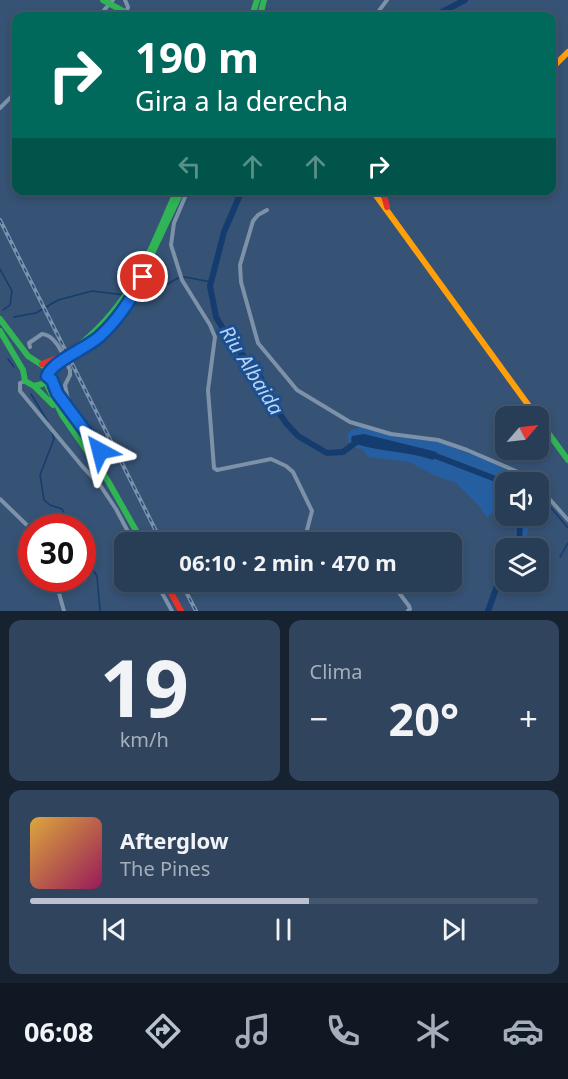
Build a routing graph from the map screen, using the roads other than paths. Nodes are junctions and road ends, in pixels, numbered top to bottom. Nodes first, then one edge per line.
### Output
1 (104, 0) edge
2 (112, 2) edge
3 (125, 12) edge
4 (568, 51) edge
5 (556, 64) edge
6 (12, 96) edge
7 (0, 108) edge
8 (175, 195) edge
9 (180, 195) edge
10 (186, 195) edge
11 (377, 195) edge
12 (385, 195) edge
13 (267, 210) dead end
14 (392, 217) junction
15 (140, 276) junction
16 (0, 319) edge
17 (0, 331) edge
18 (30, 346) dead end
19 (61, 359) junction
20 (34, 361) junction
21 (42, 364) junction
22 (23, 369) junction
23 (46, 377) junction
24 (25, 381) junction
25 (34, 386) junction
26 (529, 406) edge
27 (70, 410) junction
28 (62, 415) junction
29 (549, 433) edge
30 (102, 451) dead end
31 (568, 460) edge
32 (519, 472) edge
33 (0, 499) edge
34 (549, 499) edge
35 (18, 516) edge
36 (568, 520) edge
37 (128, 532) edge
38 (137, 532) edge
39 (309, 532) edge
40 (58, 592) edge
41 (162, 592) edge
42 (171, 592) edge
43 (398, 592) edge
44 (64, 611) edge
45 (172, 611) edge
46 (181, 611) edge
47 (408, 611) edge

1 - 2 main road
2 - 3 main road
4 - 5 main road
6 - 7 street
8 - 15 main road
9 - 15 main road
10 - 39 street
11 - 14 main road
12 - 14 main road
13 - 32 street
14 - 26 main road
15 - 19 main road, bridge
16 - 20 main road
17 - 22 main road
18 - 27 street
19 - 21 main road
19 - 23 main road
20 - 21 main road
20 - 22 main road
21 - 23 main road
22 - 24 main road
23 - 25 main road
23 - 27 street
23 - 28 main road
24 - 25 main road
24 - 37 street
25 - 28 main road
27 - 30 street
28 - 38 main road
29 - 31 main road
33 - 35 street
34 - 36 street
40 - 44 street
41 - 45 street
42 - 46 main road
43 - 47 street

